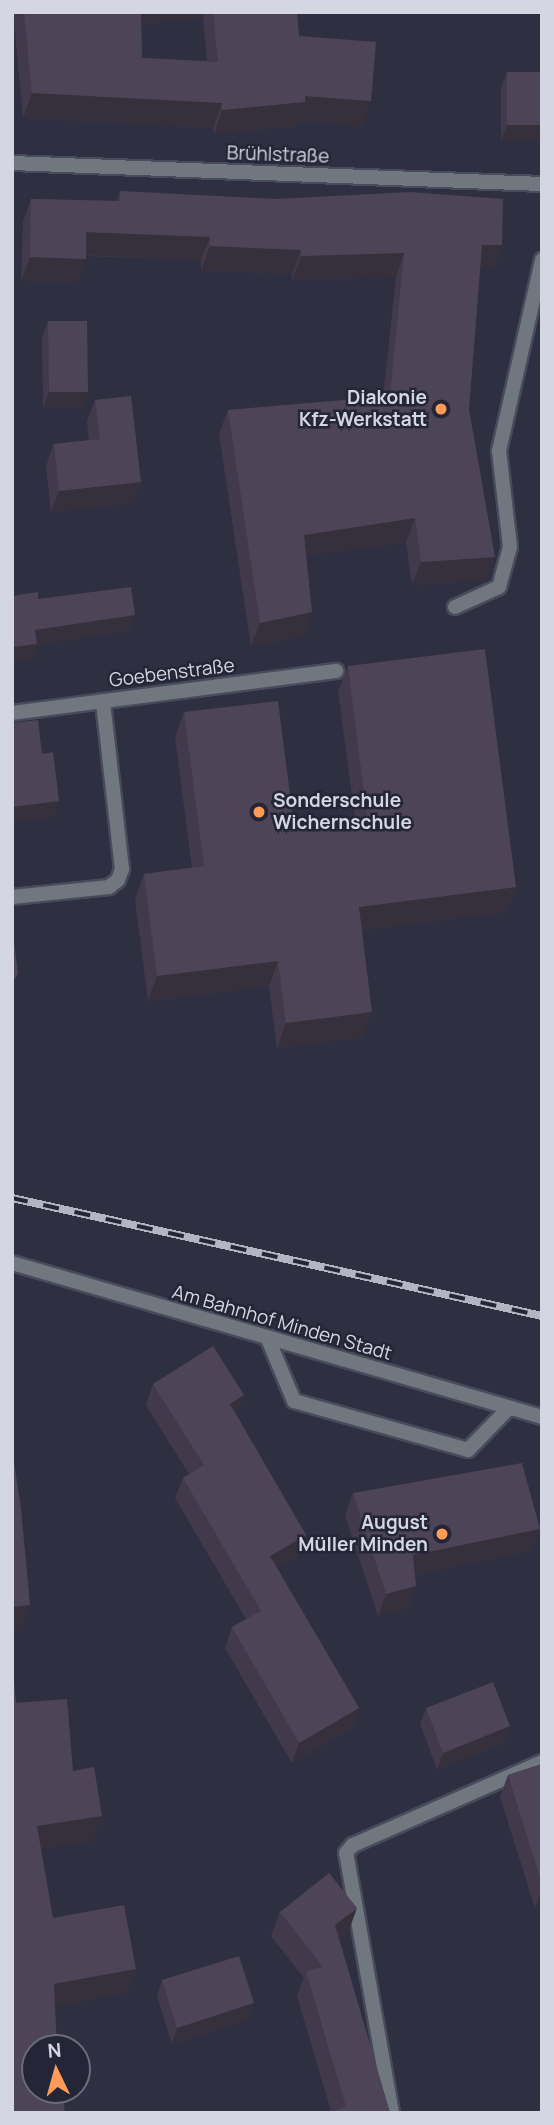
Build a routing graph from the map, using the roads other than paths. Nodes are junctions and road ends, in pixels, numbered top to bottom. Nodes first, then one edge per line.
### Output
1 (12, 163) edge
2 (542, 184) edge
3 (542, 260) edge
4 (455, 607) dead end
5 (336, 671) dead end
6 (103, 701) junction
7 (12, 713) edge
8 (12, 897) edge
9 (12, 1264) edge
10 (268, 1339) junction
11 (508, 1409) junction
12 (542, 1417) edge
13 (542, 1762) edge
14 (392, 2113) edge

1 - 2 street, Brühlstraße
3 - 4 street
5 - 6 street, Goebenstraße
6 - 7 street, Goebenstraße
6 - 8 street
9 - 10 street, Am Bahnhof Minden Stadt
10 - 11 street, Am Bahnhof Minden Stadt
10 - 11 street
11 - 12 street, Am Bahnhof Minden Stadt
13 - 14 street

